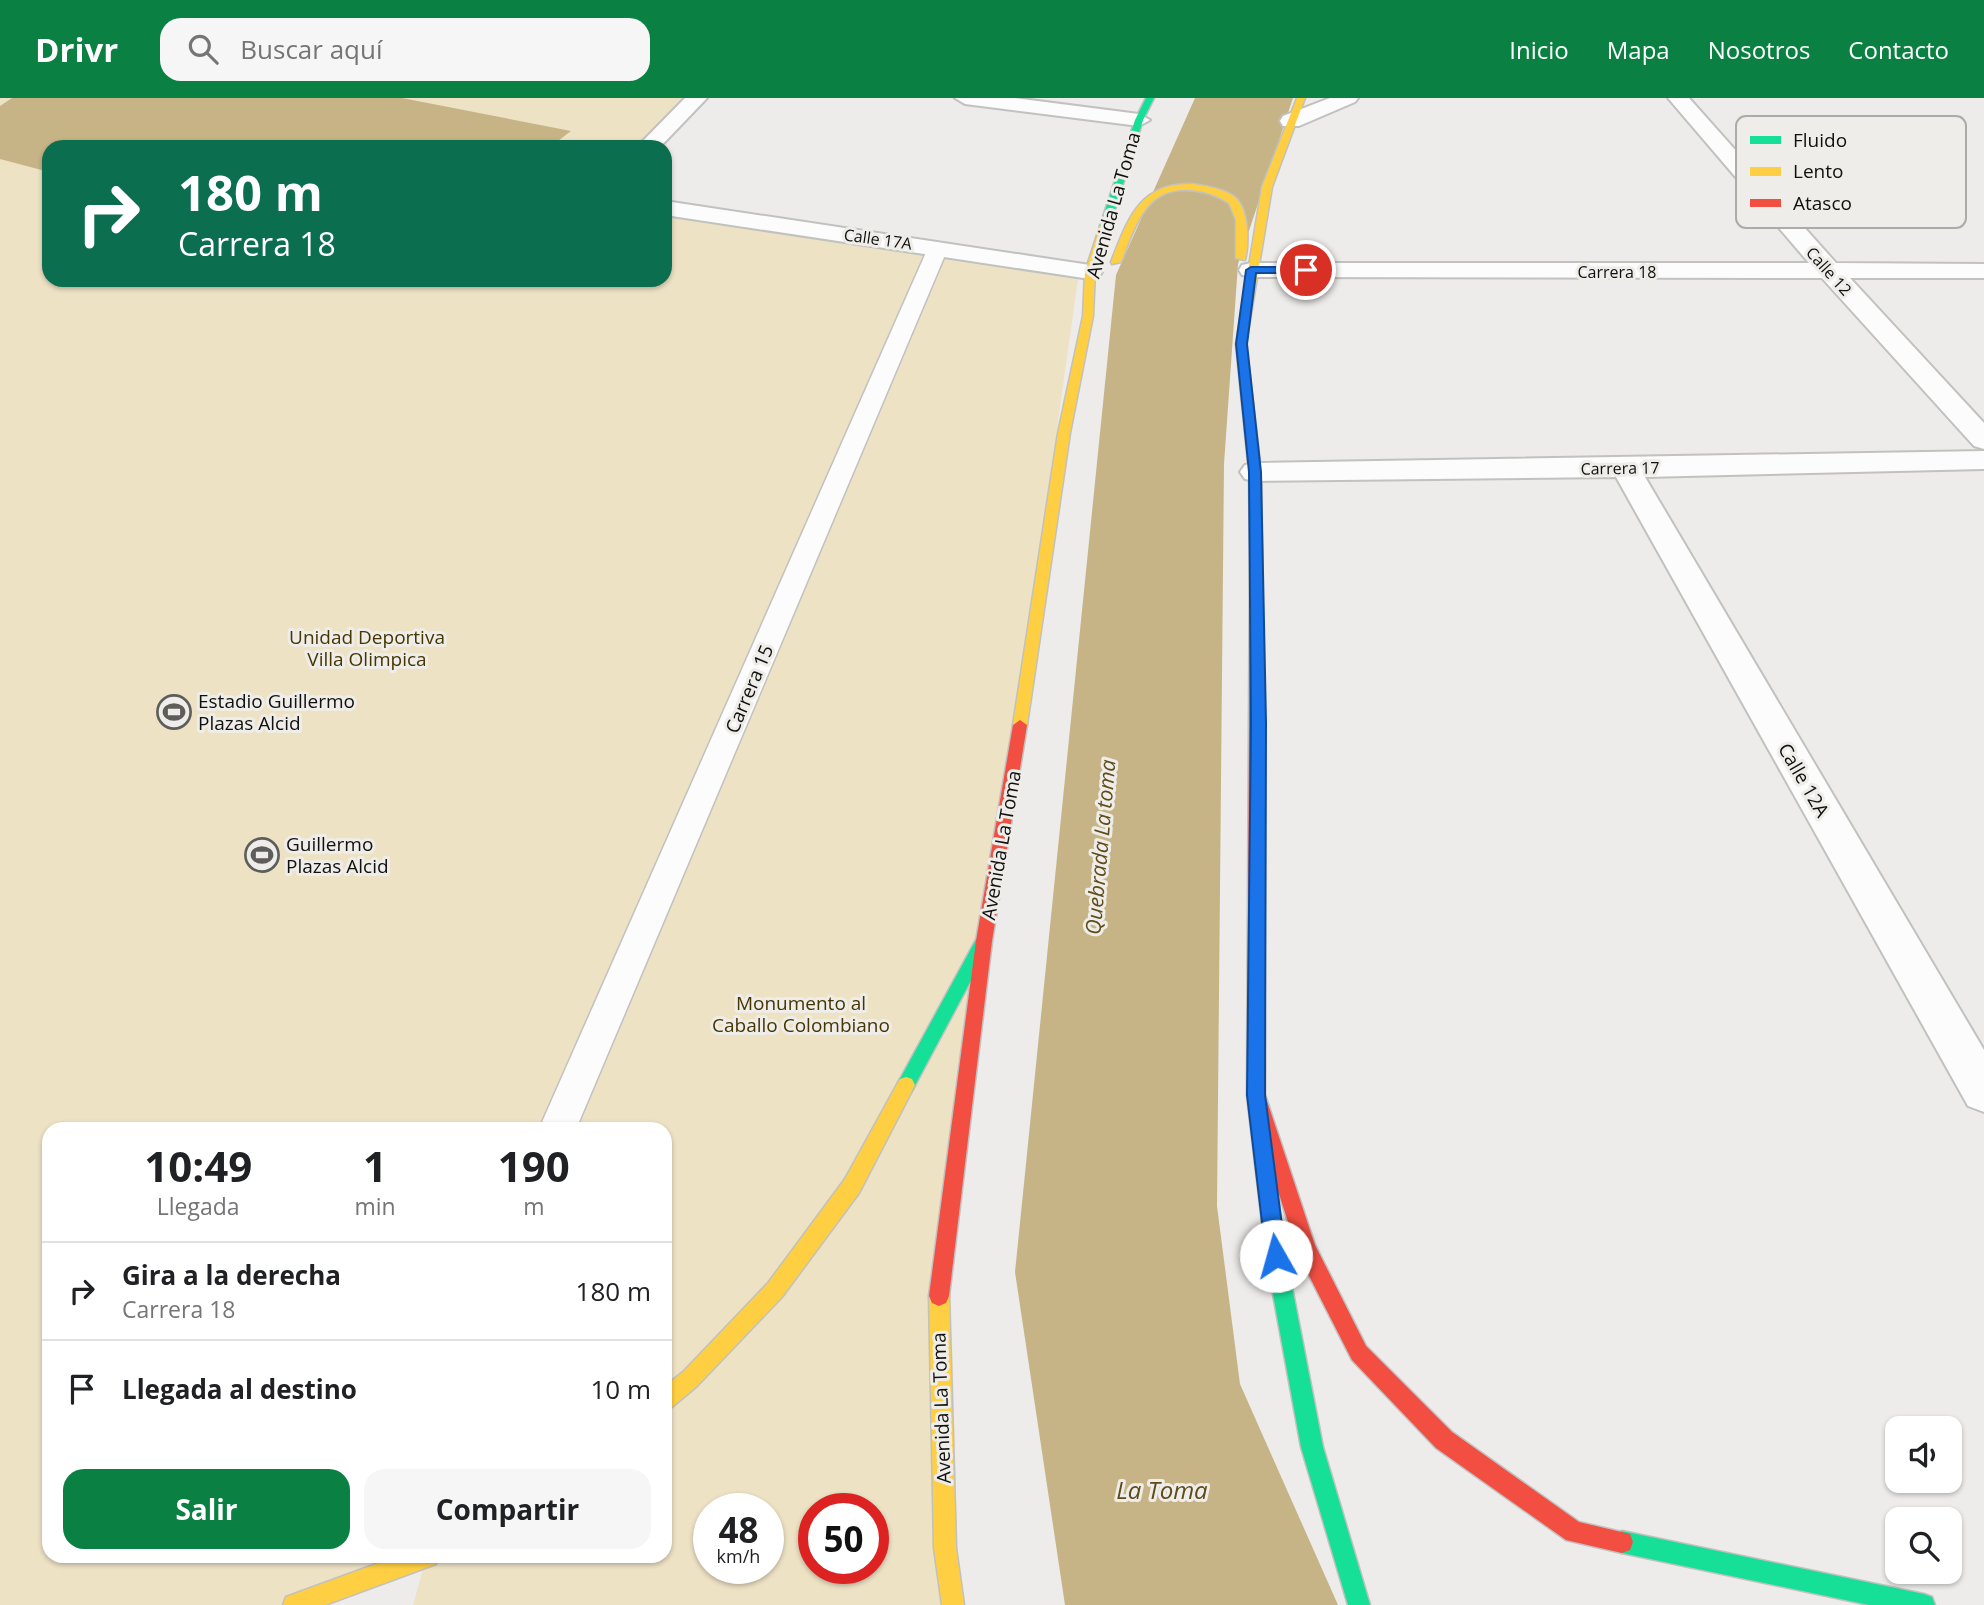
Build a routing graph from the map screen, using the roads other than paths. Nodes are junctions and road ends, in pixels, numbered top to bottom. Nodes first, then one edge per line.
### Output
1 (696, 98) edge
2 (965, 98) edge
3 (1150, 98) edge
4 (1301, 98) edge
5 (1348, 98) edge
6 (1678, 98) edge
7 (1139, 120) junction
8 (1291, 121) junction
9 (655, 140) edge
10 (1736, 164) edge
11 (672, 209) edge
12 (1792, 228) edge
13 (938, 248) junction
14 (1251, 270) junction
15 (1984, 271) edge
16 (1831, 273) junction
17 (1102, 279) junction
18 (1241, 344) junction
19 (1984, 440) edge
20 (1984, 460) edge
21 (1625, 468) junction
22 (1255, 472) junction
23 (984, 941) junction
24 (1984, 1091) edge
25 (1256, 1095) junction
26 (560, 1122) edge
27 (672, 1394) edge
28 (409, 1563) edge
29 (294, 1605) edge
30 (953, 1605) edge
31 (1359, 1605) edge
32 (1924, 1605) edge

1 - 9 street
2 - 7 street
3 - 7 main road, Avenida La Toma
4 - 8 main road
5 - 8 street
6 - 10 street, Calle 12
7 - 17 main road, Avenida La Toma
8 - 14 main road
11 - 13 street, Calle 17A
12 - 16 street, Calle 12
13 - 17 street, Calle 17A
13 - 26 lane, Carrera 15
14 - 16 street, Carrera 18
14 - 18 main road
15 - 16 street, Carrera 18
16 - 19 street, Calle 12
17 - 18 main road
17 - 23 main road, Avenida La Toma
18 - 22 main road
20 - 21 street, Carrera 17
21 - 22 street, Carrera 17
21 - 24 street, Calle 12A
22 - 25 main road
23 - 27 main road
23 - 30 main road, Avenida La Toma
25 - 31 main road
25 - 32 main road
28 - 29 main road

